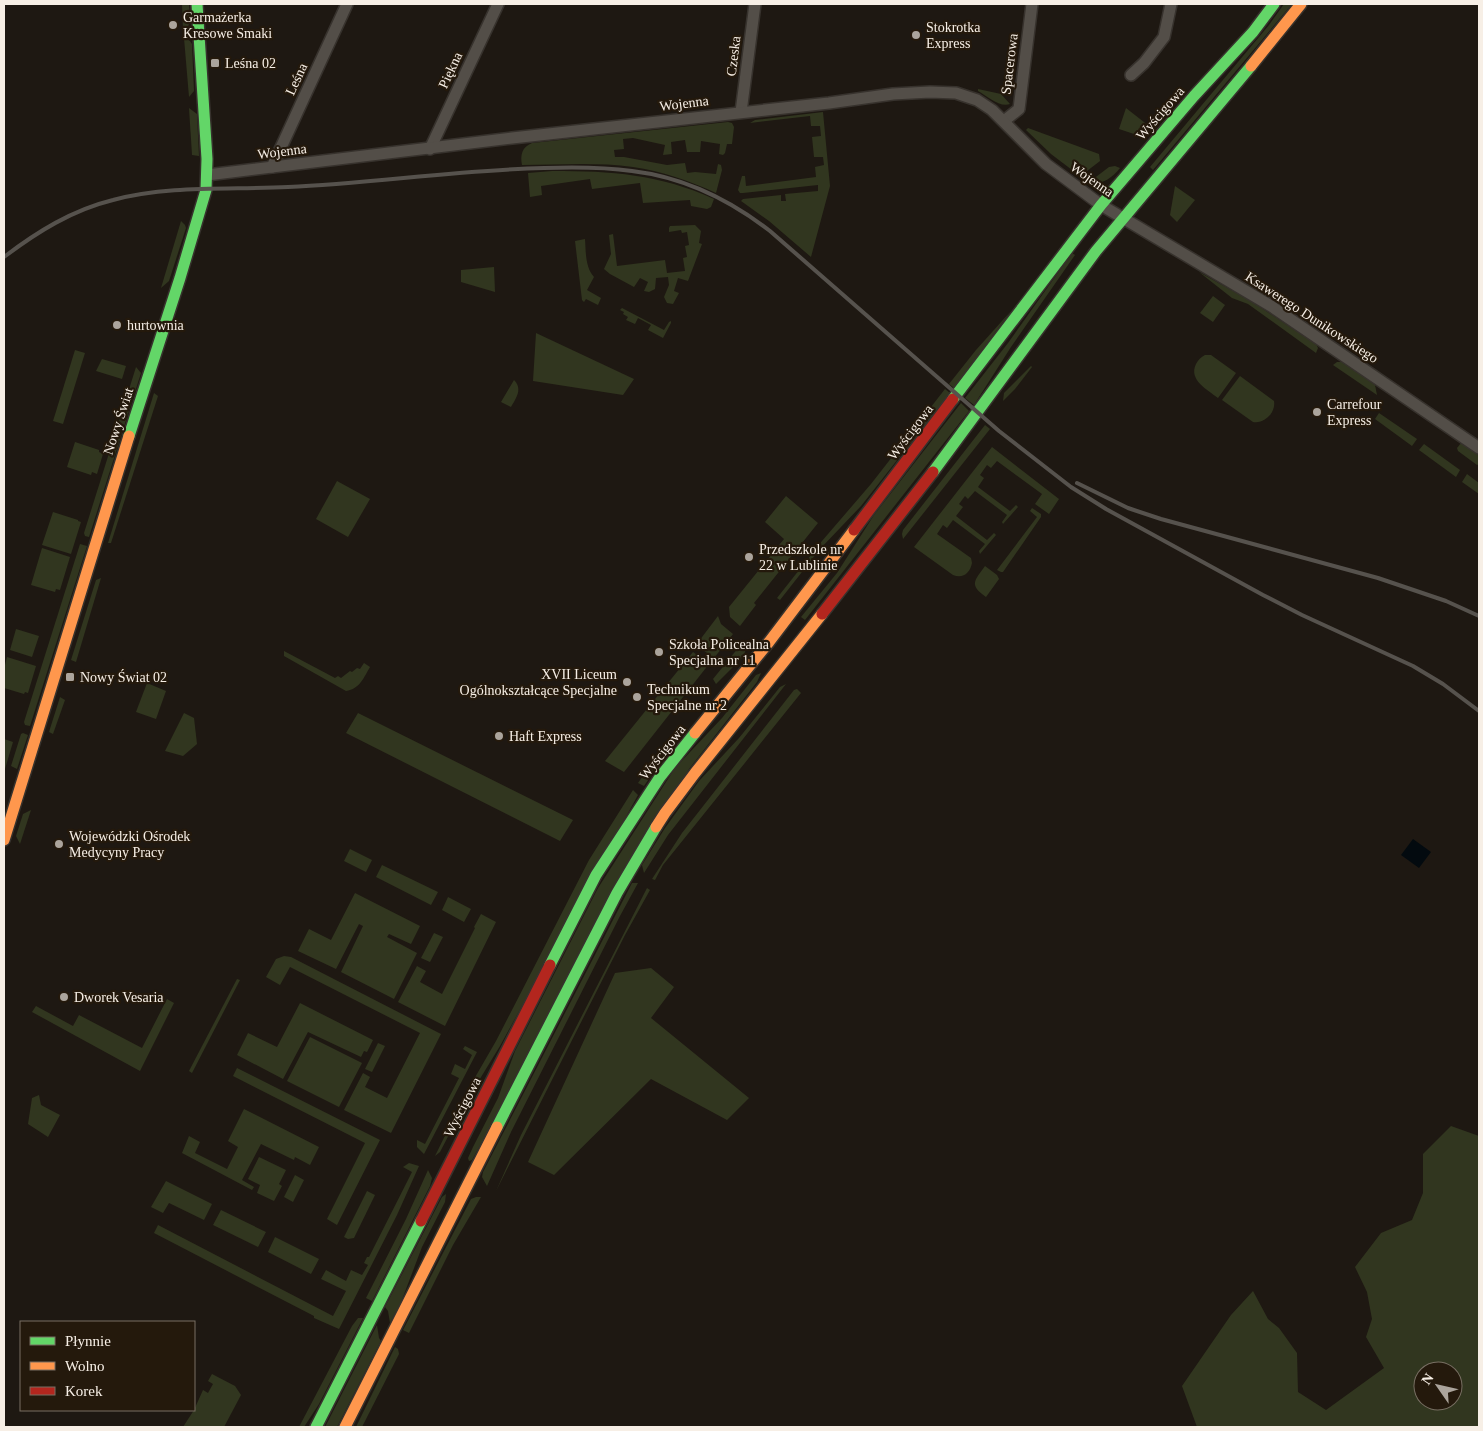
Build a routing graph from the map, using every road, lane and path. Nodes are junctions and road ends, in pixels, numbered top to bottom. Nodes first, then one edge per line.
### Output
1 (197, 4) edge
2 (347, 4) edge
3 (497, 4) edge
4 (502, 4) edge
5 (755, 4) edge
6 (1032, 4) edge
7 (1171, 4) edge
8 (1274, 4) edge
9 (1302, 4) edge
10 (1131, 75) dead end
11 (741, 112) junction
12 (1004, 121) junction
13 (430, 149) junction
14 (272, 167) junction
15 (207, 175) junction
16 (1101, 205) junction
17 (1124, 218) junction
18 (1478, 445) edge
19 (4, 840) edge
20 (316, 1427) edge
21 (345, 1427) edge

1 - 15 main road, Nowy Świat
2 - 14 street, Leśna
3 - 4 street
3 - 13 street, Piękna
5 - 11 street, Czeska
6 - 12 street, Spacerowa
7 - 10 street
8 - 16 main road, Wyścigowa
9 - 17 main road
11 - 12 street, Wojenna
11 - 13 street, Wojenna
12 - 16 street, Wojenna
13 - 14 street, Wojenna
14 - 15 street, Wojenna
15 - 19 main road, Nowy Świat
16 - 17 street, Wojenna
16 - 20 main road, Wyścigowa
17 - 18 street, Ksawerego Dunikowskiego
17 - 21 main road

